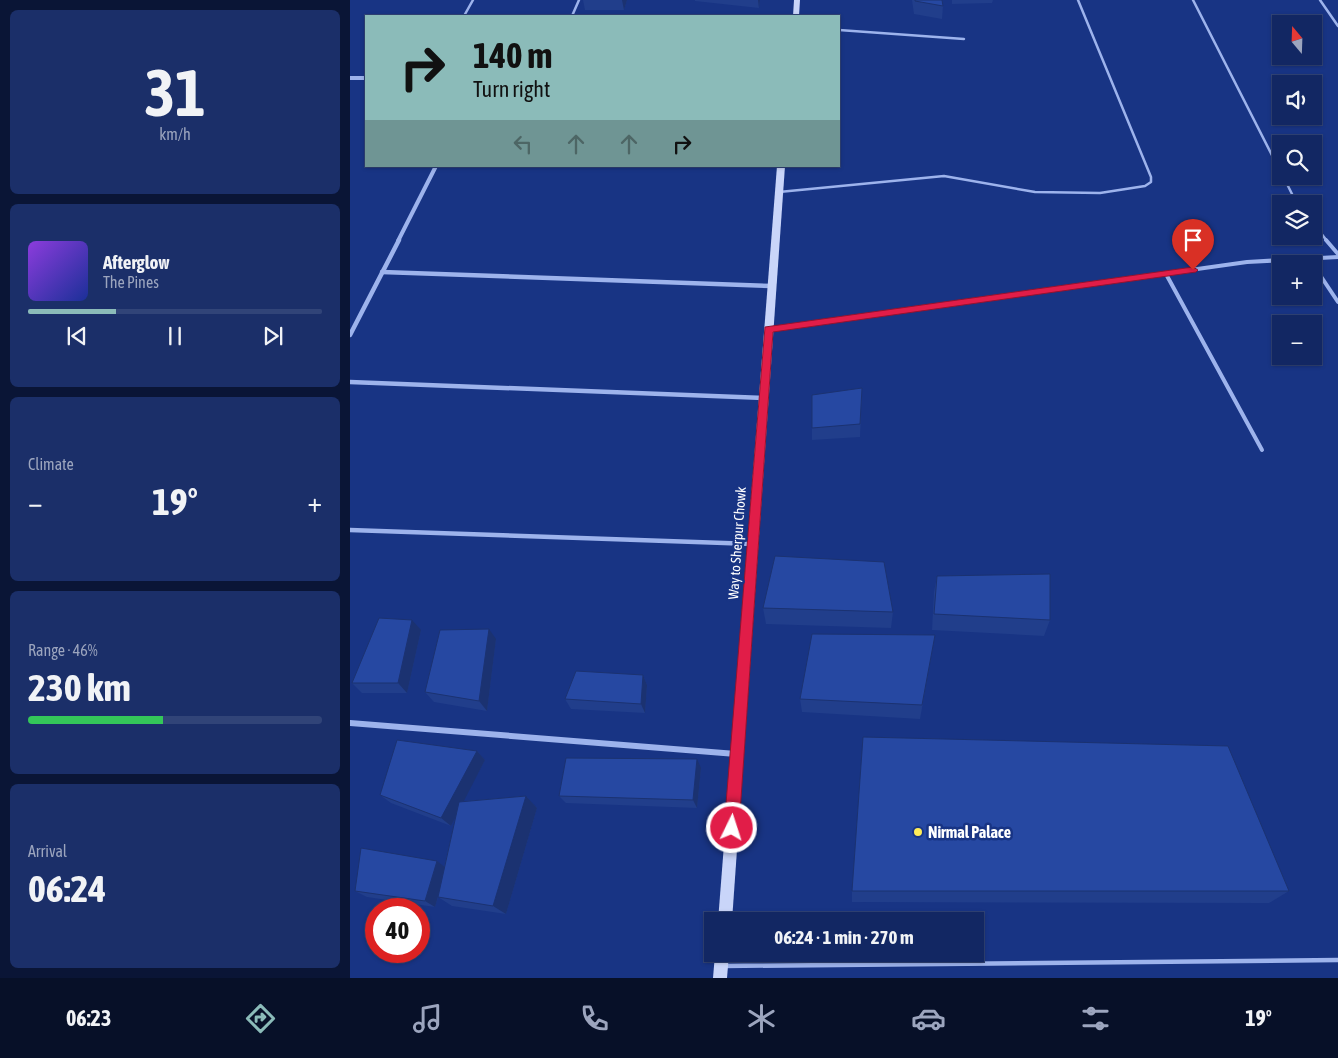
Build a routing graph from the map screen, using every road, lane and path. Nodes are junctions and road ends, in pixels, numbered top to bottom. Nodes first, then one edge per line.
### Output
1 (473, 0) edge
2 (579, 0) edge
3 (797, 0) edge
4 (1078, 0) edge
5 (1194, 0) edge
6 (1320, 0) edge
7 (465, 15) edge
8 (572, 15) edge
9 (796, 15) edge
10 (1338, 26) edge
11 (840, 30) edge
12 (964, 39) dead end
13 (350, 78) edge
14 (365, 78) edge
15 (1272, 155) edge
16 (435, 167) edge
17 (781, 167) edge
18 (779, 192) junction
19 (1322, 235) edge
20 (1338, 256) edge
21 (1322, 257) edge
22 (1272, 260) edge
23 (382, 272) junction
24 (1166, 274) junction
25 (1322, 278) edge
26 (772, 286) junction
27 (1338, 302) edge
28 (769, 329) junction
29 (350, 335) edge
30 (350, 382) edge
31 (764, 398) junction
32 (1262, 450) dead end
33 (350, 530) edge
34 (753, 544) junction
35 (350, 723) edge
36 (737, 754) junction
37 (726, 912) edge
38 (1338, 960) edge
39 (721, 966) edge

1 - 7 lane
2 - 8 lane
3 - 9 street
4 - 18 lane
5 - 15 lane
6 - 10 lane
11 - 12 lane
13 - 14 street
16 - 23 street
17 - 18 street, Way to Sherpur Chowk
18 - 26 street, Way to Sherpur Chowk
19 - 20 lane
20 - 21 lane
22 - 24 lane
23 - 26 street
23 - 29 street
24 - 28 lane
24 - 32 lane
25 - 27 lane
26 - 28 street, Way to Sherpur Chowk
28 - 31 street, Way to Sherpur Chowk
30 - 31 street
31 - 34 street, Way to Sherpur Chowk
33 - 34 street
34 - 36 street, Way to Sherpur Chowk
35 - 36 street
36 - 37 street, Way to Sherpur Chowk
38 - 39 lane

